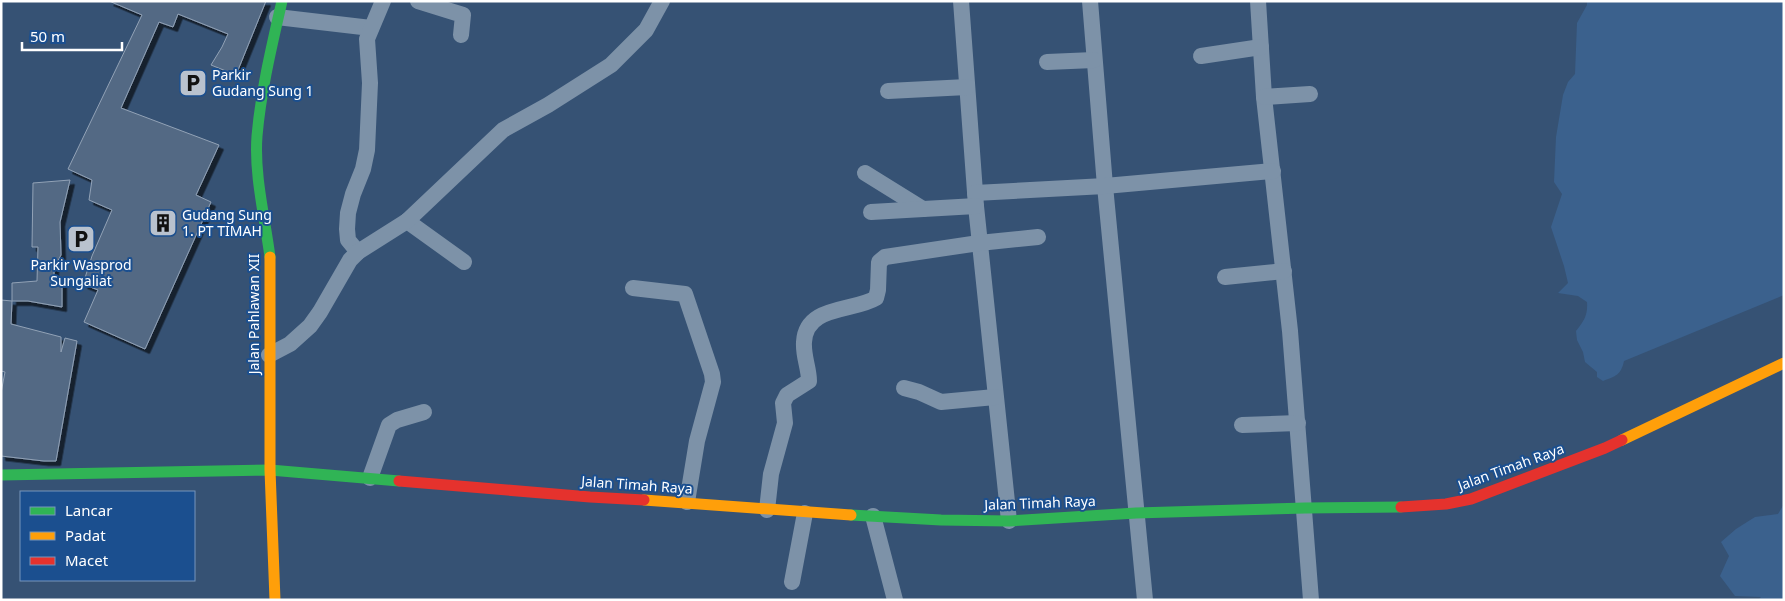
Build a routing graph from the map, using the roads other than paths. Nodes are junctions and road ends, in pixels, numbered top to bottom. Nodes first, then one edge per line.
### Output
1 (282, 1) edge
2 (383, 1) edge
3 (418, 1) edge
4 (662, 1) edge
5 (961, 1) edge
6 (1090, 1) edge
7 (1258, 1) edge
8 (277, 17) junction
9 (371, 28) junction
10 (461, 35) dead end
11 (1261, 47) junction
12 (1201, 56) dead end
13 (1094, 60) junction
14 (1047, 62) dead end
15 (966, 87) junction
16 (888, 90) dead end
17 (1310, 94) dead end
18 (1264, 97) junction
19 (1273, 170) junction
20 (865, 173) dead end
21 (1105, 186) junction
22 (975, 199) junction
23 (923, 209) junction
24 (871, 212) dead end
25 (407, 221) junction
26 (1038, 237) dead end
27 (979, 242) junction
28 (358, 252) junction
29 (464, 262) dead end
30 (1284, 271) junction
31 (1225, 277) dead end
32 (632, 288) dead end
33 (269, 354) junction
34 (1784, 363) edge
35 (904, 388) dead end
36 (995, 397) junction
37 (424, 412) dead end
38 (1298, 423) junction
39 (1242, 425) dead end
40 (270, 470) junction
41 (1, 475) edge
42 (370, 478) junction
43 (687, 502) junction
44 (1305, 508) junction
45 (767, 510) junction
46 (805, 513) junction
47 (1136, 513) junction
48 (873, 516) junction
49 (1009, 521) junction
50 (792, 582) dead end
51 (275, 600) edge
52 (895, 600) edge
53 (1145, 600) edge
54 (1312, 600) edge

1 - 8 street, Jalan Pahlawan XII
2 - 9 street
3 - 10 street
4 - 25 street
5 - 15 street
6 - 13 street
7 - 11 street
8 - 9 street
8 - 33 street, Jalan Pahlawan XII
9 - 28 street
11 - 12 street
11 - 18 street
13 - 14 street
13 - 21 street
15 - 16 street
15 - 22 street
17 - 18 street
18 - 19 street
19 - 21 street
19 - 30 street
20 - 23 street
21 - 22 street
21 - 47 street
22 - 23 street
22 - 27 street
23 - 24 street
25 - 28 street
25 - 29 street
26 - 27 street
27 - 36 street
27 - 45 street
28 - 33 street
30 - 31 street
30 - 38 street
32 - 43 street
33 - 40 street, Jalan Pahlawan XII
34 - 44 street, Jalan Timah Raya
35 - 36 street
36 - 49 street
37 - 42 street
38 - 39 street
38 - 44 street
40 - 41 street, Jalan Timah Raya
40 - 42 street, Jalan Timah Raya
40 - 51 street, Jalan Pahlawan XII
42 - 43 street, Jalan Timah Raya
43 - 45 street, Jalan Timah Raya
44 - 47 street, Jalan Timah Raya
44 - 54 street
45 - 46 street, Jalan Timah Raya
46 - 48 street, Jalan Timah Raya
46 - 50 street
47 - 49 street, Jalan Timah Raya
47 - 53 street
48 - 49 street, Jalan Timah Raya
48 - 52 street

